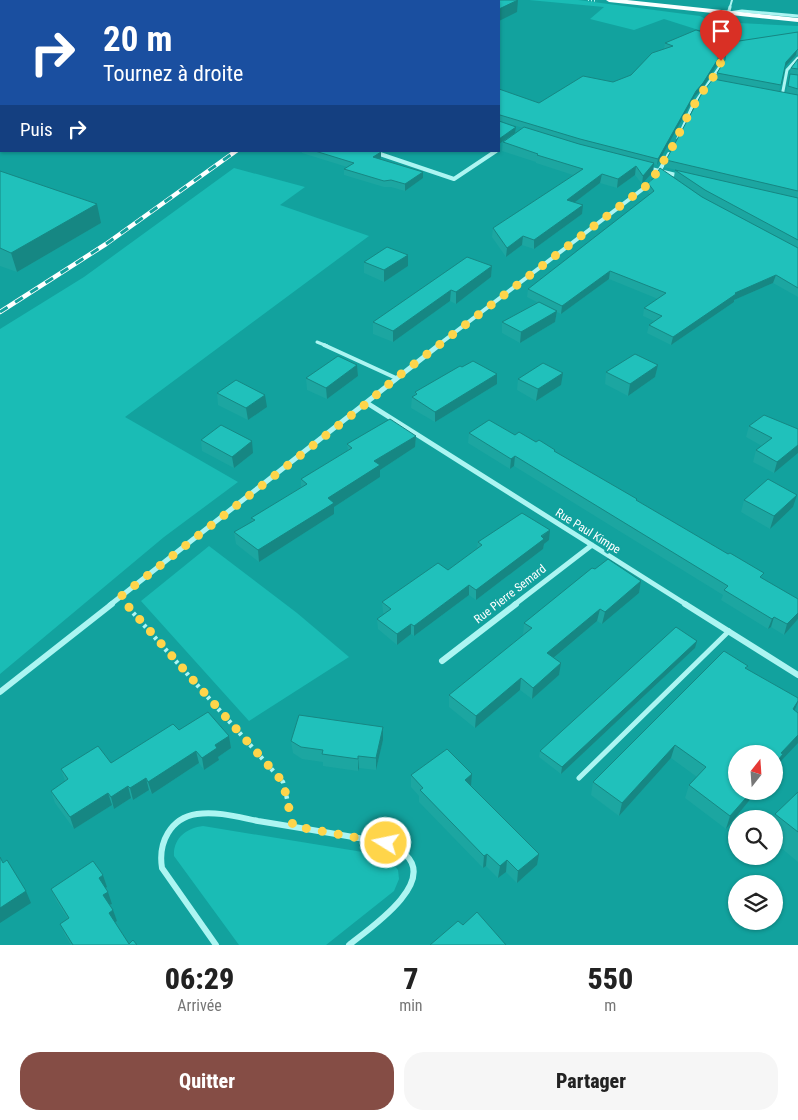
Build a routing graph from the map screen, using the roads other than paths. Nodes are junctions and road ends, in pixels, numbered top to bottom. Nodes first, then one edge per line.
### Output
1 (609, 0) edge
2 (640, 0) edge
3 (730, 7) edge
4 (798, 14) edge
5 (798, 20) edge
6 (798, 58) edge
7 (784, 77) junction
8 (791, 78) edge
9 (710, 82) junction
10 (716, 83) edge
11 (773, 94) edge
12 (782, 96) junction
13 (790, 98) edge
14 (676, 141) edge
15 (673, 146) edge
16 (494, 152) edge
17 (377, 153) edge
18 (642, 167) edge
19 (659, 171) junction
20 (667, 178) edge
21 (686, 178) edge
22 (317, 342) dead end
23 (396, 378) junction
24 (367, 403) junction
25 (592, 545) junction
26 (729, 631) junction
27 (442, 661) dead end
28 (798, 675) edge
29 (0, 692) edge
30 (578, 778) dead end
31 (216, 945) edge
32 (348, 945) edge

1 - 3 main road
2 - 3 main road
3 - 4 main road
3 - 5 main road
3 - 9 street
6 - 7 street
7 - 8 lane
7 - 12 street
9 - 10 street
9 - 14 street
11 - 12 street
12 - 13 street
15 - 19 street
16 - 17 street
18 - 19 street
19 - 20 street
19 - 21 street
19 - 23 street
22 - 23 lane
23 - 24 street
24 - 25 street, Rue Paul Kimpe
24 - 29 street
25 - 26 street, Rue Paul Kimpe
25 - 27 street, Rue Pierre Semard
26 - 28 street, Rue Paul Kimpe
26 - 30 lane
31 - 32 street

